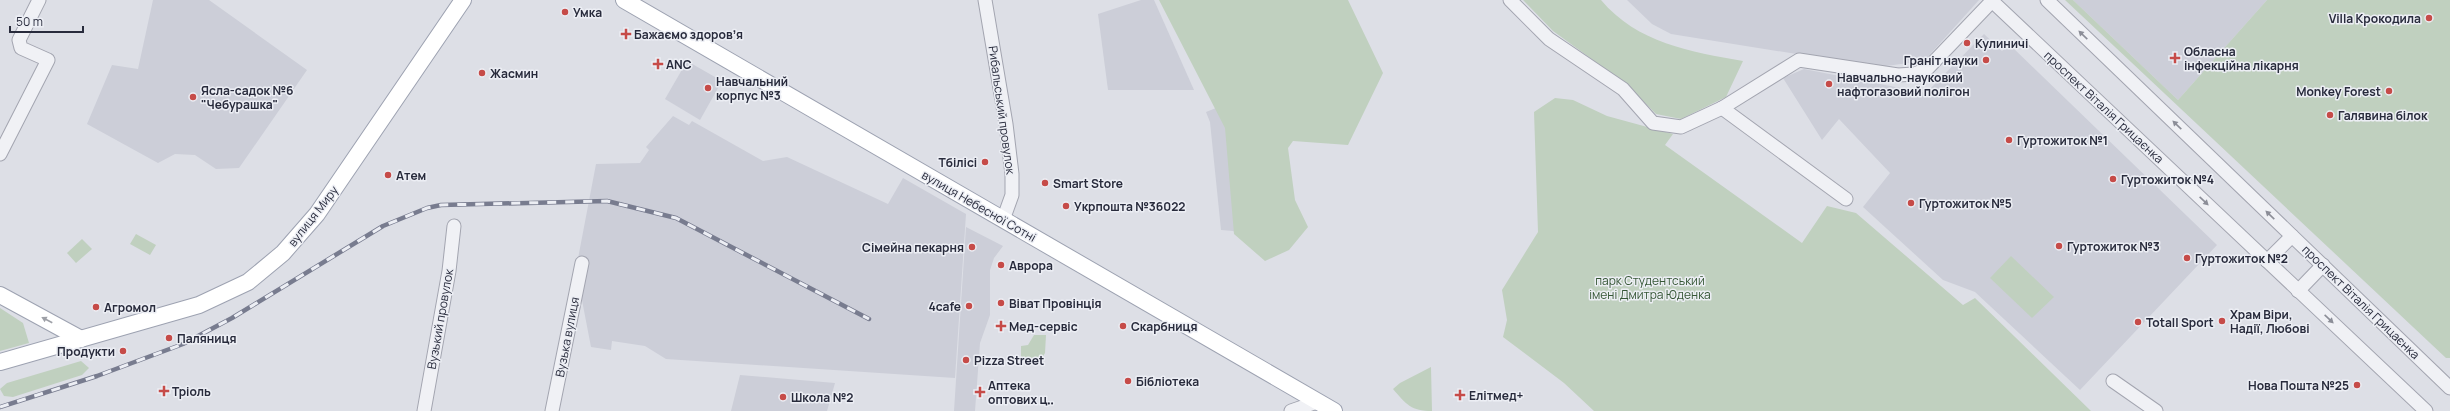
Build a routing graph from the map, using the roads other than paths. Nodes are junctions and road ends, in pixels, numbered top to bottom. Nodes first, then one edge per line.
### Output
1 (39, 0) edge
2 (624, 0) edge
3 (985, 0) edge
4 (1510, 0) edge
5 (2047, 0) edge
6 (463, 1) edge
7 (1993, 1) edge
8 (1722, 108) junction
9 (0, 154) edge
10 (1846, 198) dead end
11 (1003, 220) junction
12 (454, 226) dead end
13 (2292, 236) junction
14 (2267, 261) junction
15 (582, 263) dead end
16 (2323, 265) junction
17 (2298, 291) junction
18 (0, 295) edge
19 (81, 339) junction
20 (0, 362) edge
21 (2113, 381) dead end
22 (2450, 388) edge
23 (1317, 402) junction
24 (424, 411) edge
25 (552, 411) edge
26 (1291, 411) edge
27 (1334, 411) edge
28 (2156, 411) edge
29 (2426, 411) edge

1 - 9 street
2 - 11 main road, вулиця Небесної Сотні
3 - 11 street, Рибальський провулок
4 - 8 street
13 -> 5 street, проспект Віталія Грицаєнка
6 - 19 main road, вулиця Миру
7 - 8 street
7 -> 14 street, проспект Віталія Грицаєнка
8 - 10 street
11 - 23 main road, вулиця Небесної Сотні
12 - 24 street, Вузький провулок
13 - 14 street
13 - 16 street, проспект Віталія Грицаєнка
14 - 17 street, проспект Віталія Грицаєнка
15 - 25 street, Вузька вулиця
16 - 17 street
16 - 22 street, проспект Віталія Грицаєнка
17 -> 29 street, проспект Віталія Грицаєнка
19 -> 18 main road
19 - 20 main road, вулиця Миру
21 - 28 street
23 - 26 street
23 - 27 main road, вулиця Небесної Сотні

